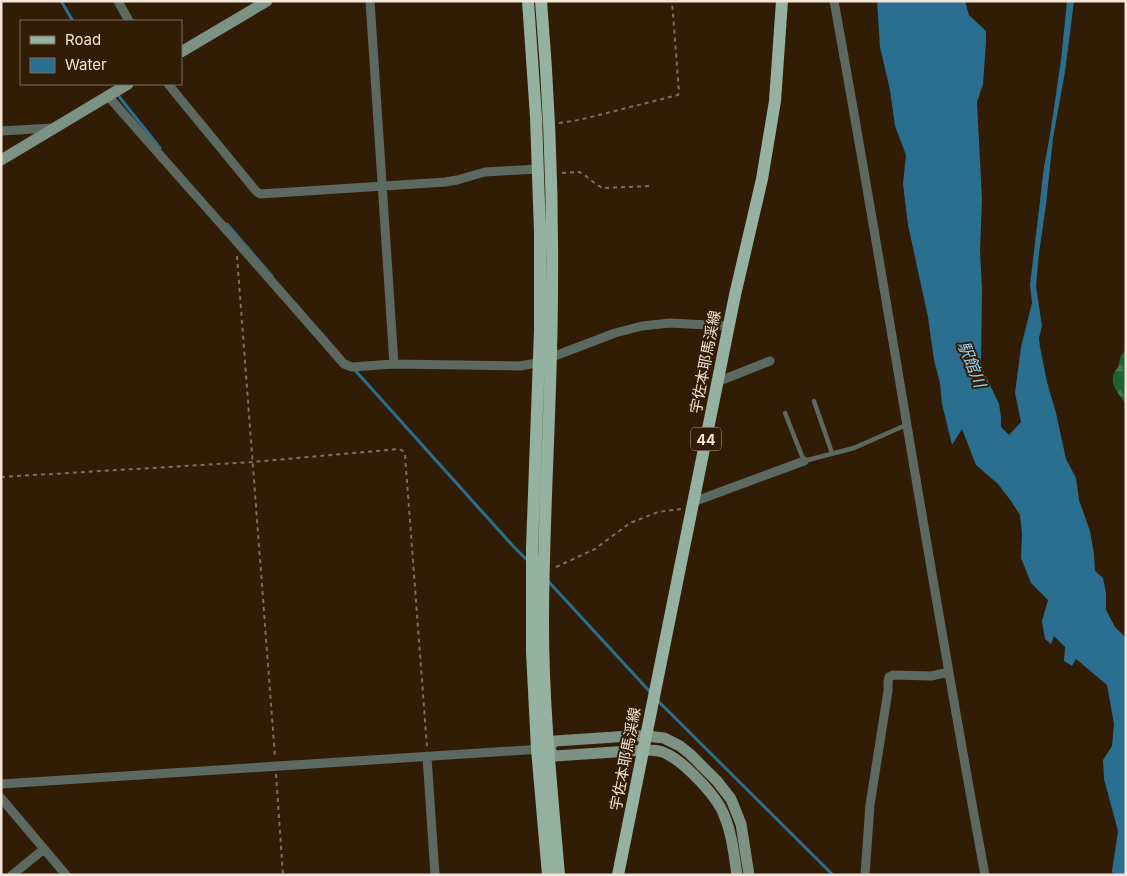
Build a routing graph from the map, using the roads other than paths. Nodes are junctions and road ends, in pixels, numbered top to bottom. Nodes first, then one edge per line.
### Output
1 (118, 1) edge
2 (267, 1) edge
3 (370, 1) edge
4 (528, 1) edge
5 (542, 1) edge
6 (782, 1) edge
7 (834, 1) edge
8 (128, 20) edge
9 (182, 51) edge
10 (126, 85) edge
11 (169, 85) edge
12 (108, 96) junction
13 (53, 128) junction
14 (1, 131) edge
15 (1, 160) edge
16 (538, 169) junction
17 (382, 186) junction
18 (728, 326) junction
19 (545, 360) junction
20 (770, 362) dead end
21 (394, 364) junction
22 (717, 382) junction
23 (814, 401) dead end
24 (785, 413) dead end
25 (907, 424) junction
26 (832, 453) junction
27 (804, 461) junction
28 (692, 506) junction
29 (949, 672) junction
30 (647, 736) junction
31 (542, 749) junction
32 (644, 750) junction
33 (428, 757) junction
34 (1, 784) edge
35 (1, 798) edge
36 (44, 849) junction
37 (12, 875) edge
38 (66, 875) edge
39 (435, 875) edge
40 (548, 875) edge
41 (559, 875) edge
42 (618, 875) edge
43 (737, 875) edge
44 (749, 875) edge
45 (865, 875) edge
46 (985, 875) edge

1 - 8 street
2 - 9 street
3 - 17 street
4 - 16 main road
5 - 19 main road
6 - 18 main road, 宇佐本耶馬渓線 / 44
7 - 25 street
10 - 12 street
11 - 17 street
12 - 13 street
12 - 21 street
13 - 14 street
13 - 15 street
16 - 17 street
16 - 19 main road
17 - 21 street
18 - 19 street
18 - 22 main road, 宇佐本耶馬渓線 / 44
19 - 21 street
19 - 31 main road
19 - 31 main road
20 - 22 street
22 - 28 main road, 宇佐本耶馬渓線 / 44
23 - 26 lane
24 - 27 lane
25 - 26 lane
25 - 29 street
26 - 27 lane
27 - 28 street
28 - 30 main road, 宇佐本耶馬渓線 / 44
29 - 45 street
29 - 46 street
30 - 31 street
30 - 32 main road, 宇佐本耶馬渓線 / 44
30 - 44 street
31 - 32 street
31 - 33 street
31 - 40 main road
31 - 41 main road
32 - 42 main road, 宇佐本耶馬渓線 / 44
32 - 43 street
33 - 34 street
33 - 39 street
35 - 36 street
36 - 37 street
36 - 38 street

